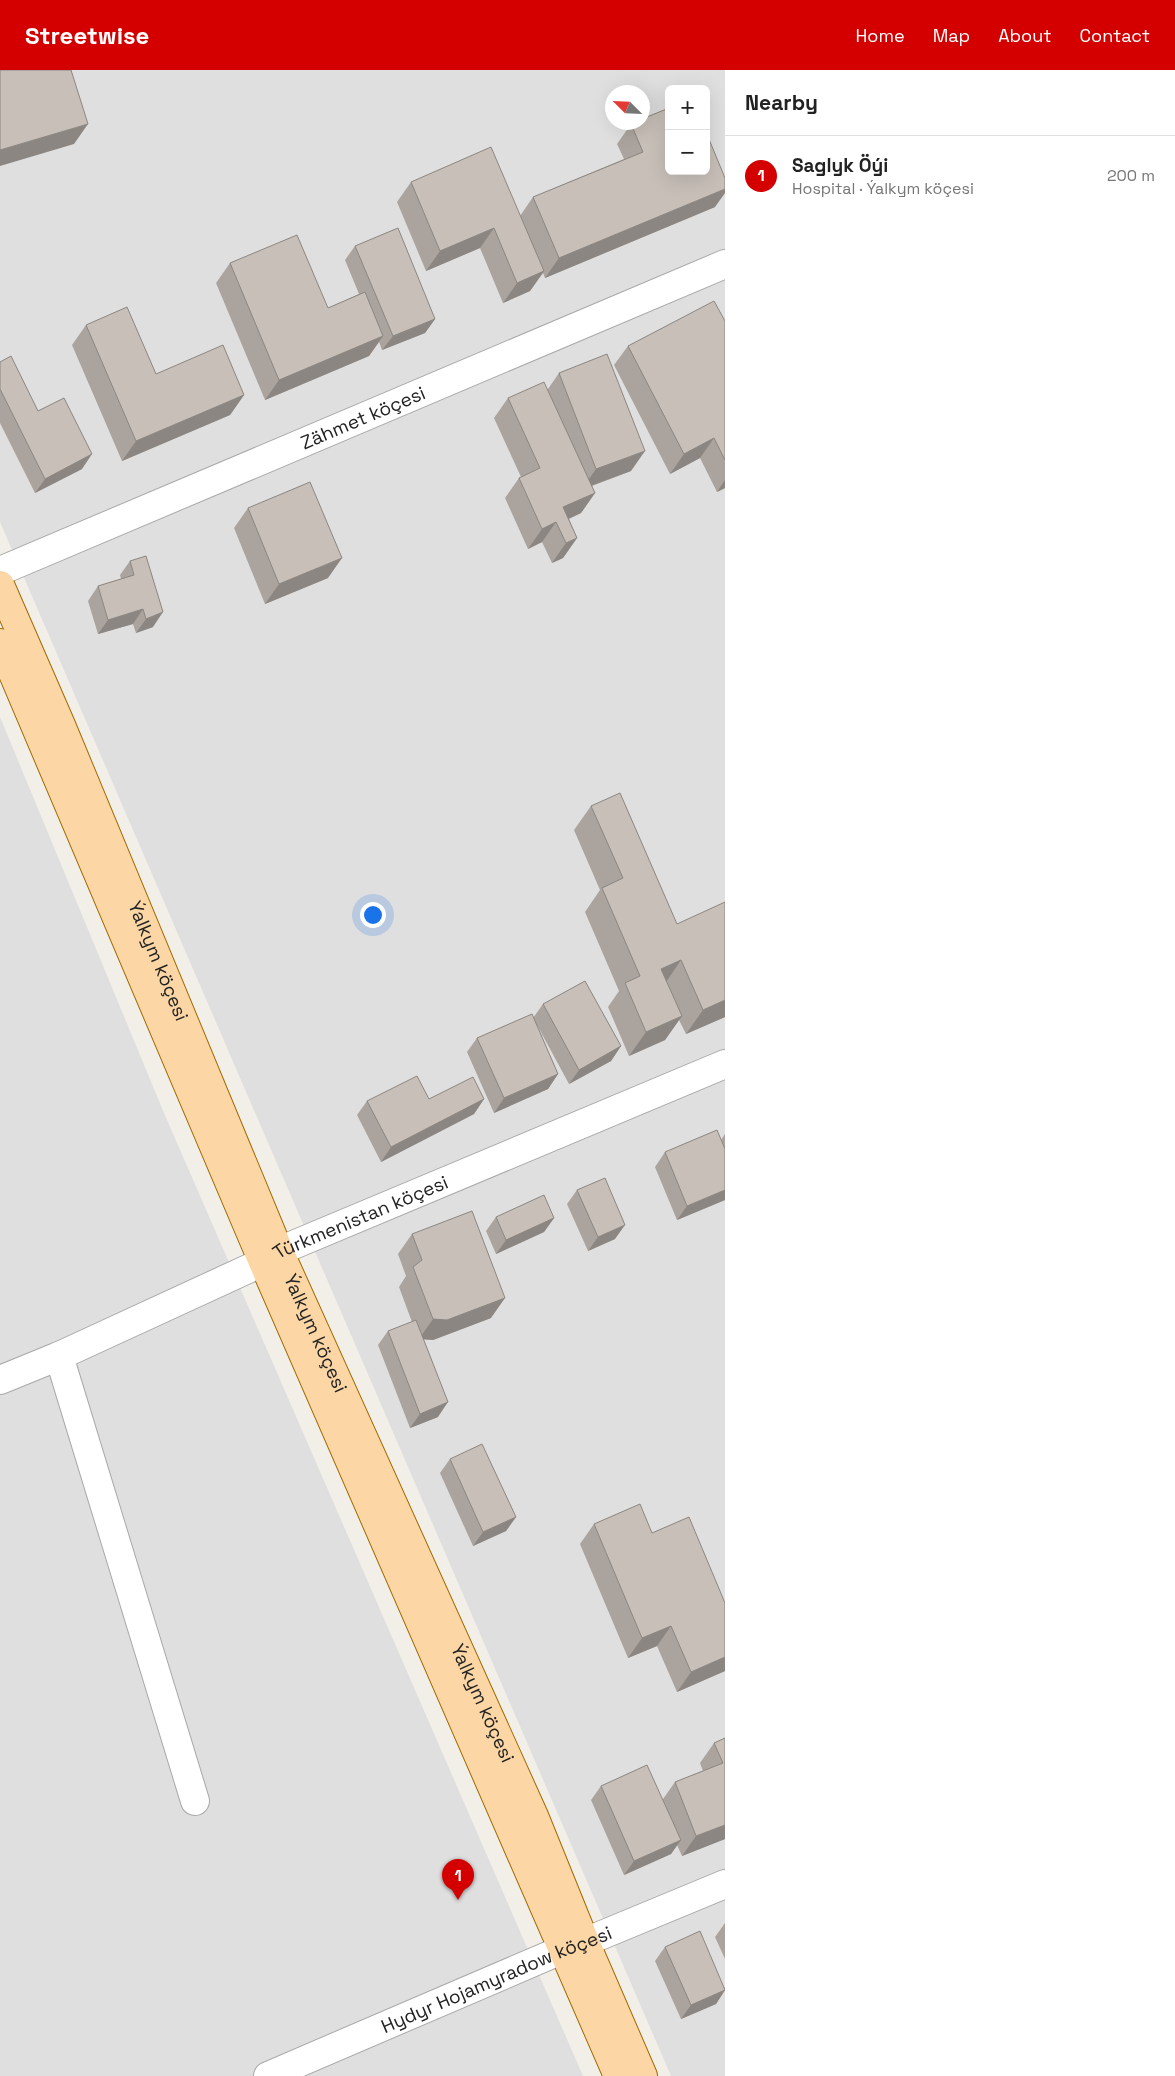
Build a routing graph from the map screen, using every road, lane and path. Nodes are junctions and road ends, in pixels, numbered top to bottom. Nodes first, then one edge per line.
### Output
1 (725, 264) edge
2 (0, 571) edge
3 (0, 586) edge
4 (0, 643) edge
5 (725, 1064) edge
6 (271, 1257) junction
7 (59, 1356) junction
8 (0, 1380) edge
9 (195, 1801) dead end
10 (725, 1884) edge
11 (574, 1945) junction
12 (268, 2076) edge
13 (618, 2076) edge
14 (642, 2076) edge

1 - 2 street, Zähmet köçesi
3 - 6 main road, Ýalkym köçesi
4 - 6 main road, Ýalkym köçesi
5 - 6 street, Türkmenistan köçesi
6 - 7 street, Türkmenistan köçesi
6 - 11 main road, Ýalkym köçesi
7 - 8 street, Türkmenistan köçesi
7 - 9 street
10 - 11 street, Hydyr Hojamyradow köçesi
11 - 12 street, Hydyr Hojamyradow köçesi
11 - 13 main road, Ýalkym köçesi
11 - 14 main road, Ýalkym köçesi

